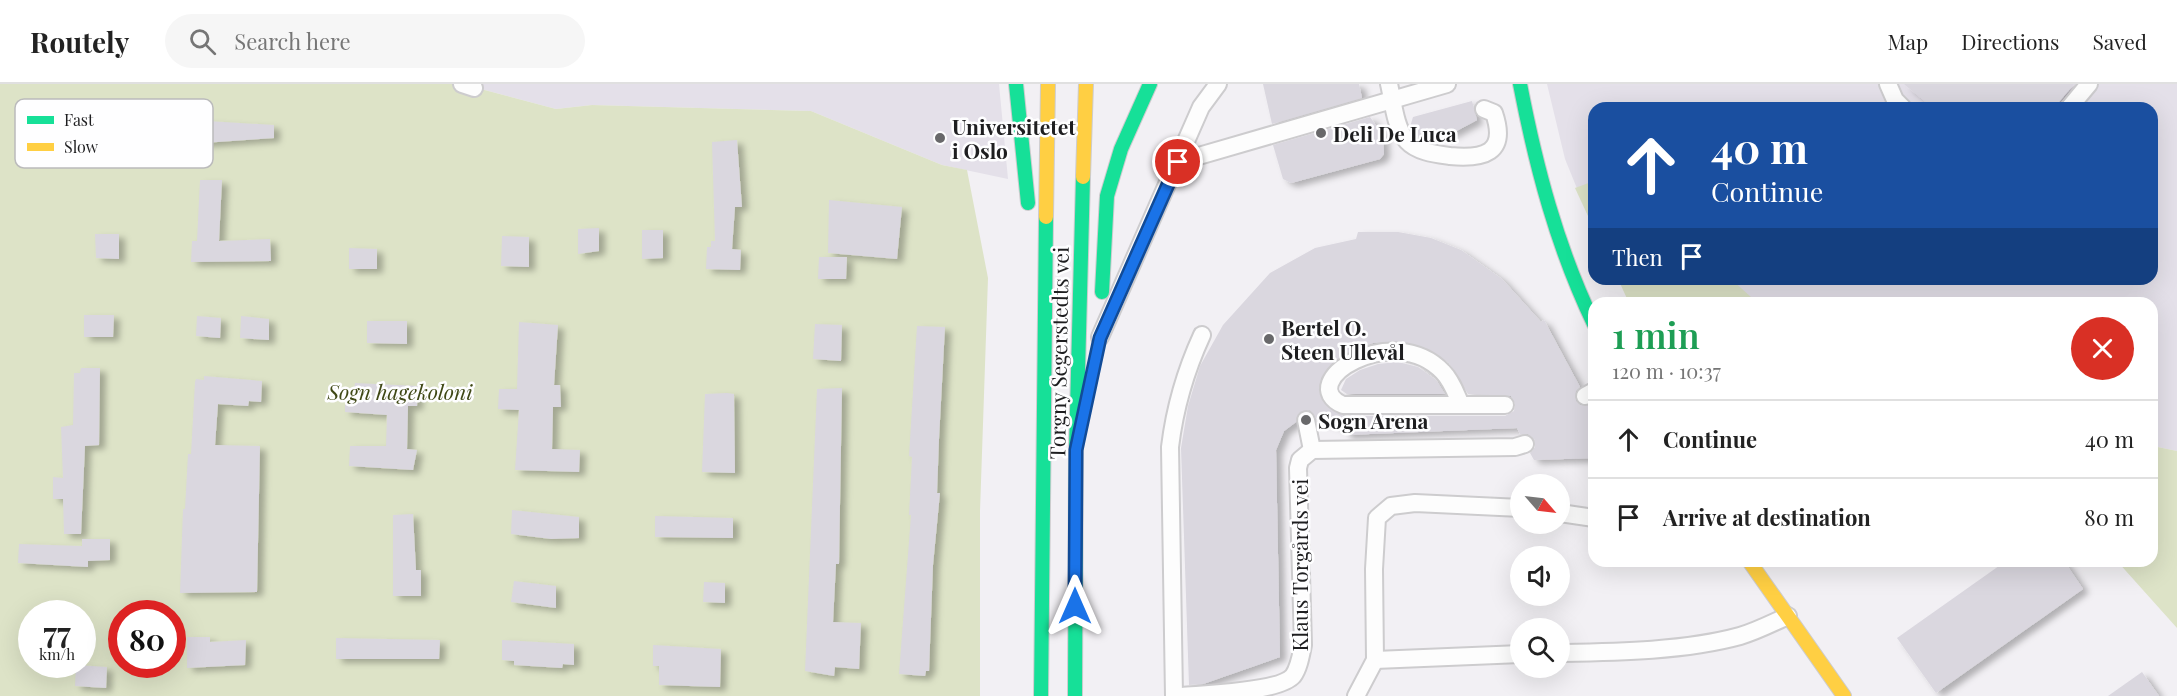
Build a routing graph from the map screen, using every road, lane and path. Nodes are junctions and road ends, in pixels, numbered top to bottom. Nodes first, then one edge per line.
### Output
1 (1016, 84) edge
2 (1048, 84) edge
3 (1086, 84) edge
4 (1150, 84) edge
5 (1218, 84) edge
6 (1447, 84) edge
7 (1520, 84) edge
8 (1888, 84) edge
9 (2089, 84) edge
10 (1391, 92) edge
11 (1897, 102) edge
12 (2074, 102) edge
13 (1484, 109) dead end
14 (1178, 162) junction
15 (1029, 220) dead end
16 (1032, 243) dead end
17 (1588, 311) edge
18 (1202, 336) dead end
19 (1099, 343) joint
20 (1093, 371) dead end
21 (1044, 381) junction
22 (1461, 405) junction
23 (1504, 405) dead end
24 (1306, 420) dead end
25 (1525, 444) dead end
26 (1076, 450) junction
27 (1312, 450) junction
28 (1510, 507) edge
29 (1570, 514) edge
30 (1588, 517) edge
31 (1753, 567) edge
32 (1788, 616) junction
33 (1570, 653) edge
34 (1510, 654) edge
35 (1375, 660) junction
36 (1041, 696) edge
37 (1075, 696) edge
38 (1174, 696) edge
39 (1182, 696) edge
40 (1356, 696) edge
41 (1844, 696) edge

1 - 15 main road
2 - 21 main road, Torgny Segerstedts vei
3 - 26 main road, Torgny Segerstedts vei
4 - 19 main road
5 - 14 lane
6 - 10 lane
7 - 17 main road
8 - 11 lane
9 - 12 lane
10 - 13 lane
10 - 14 lane
14 - 19 lane
16 - 21 main road
18 - 38 lane
20 - 26 main road
21 - 36 main road, Torgny Segerstedts vei
22 - 22 lane
22 - 23 lane
24 - 27 lane
25 - 27 lane, Klaus Torgårds vei
26 - 37 main road, Torgny Segerstedts vei
27 - 39 lane, Klaus Torgårds vei
28 - 35 lane
29 - 30 lane
31 - 32 main road
32 - 33 lane
32 - 41 main road
34 - 35 lane
35 - 40 lane

